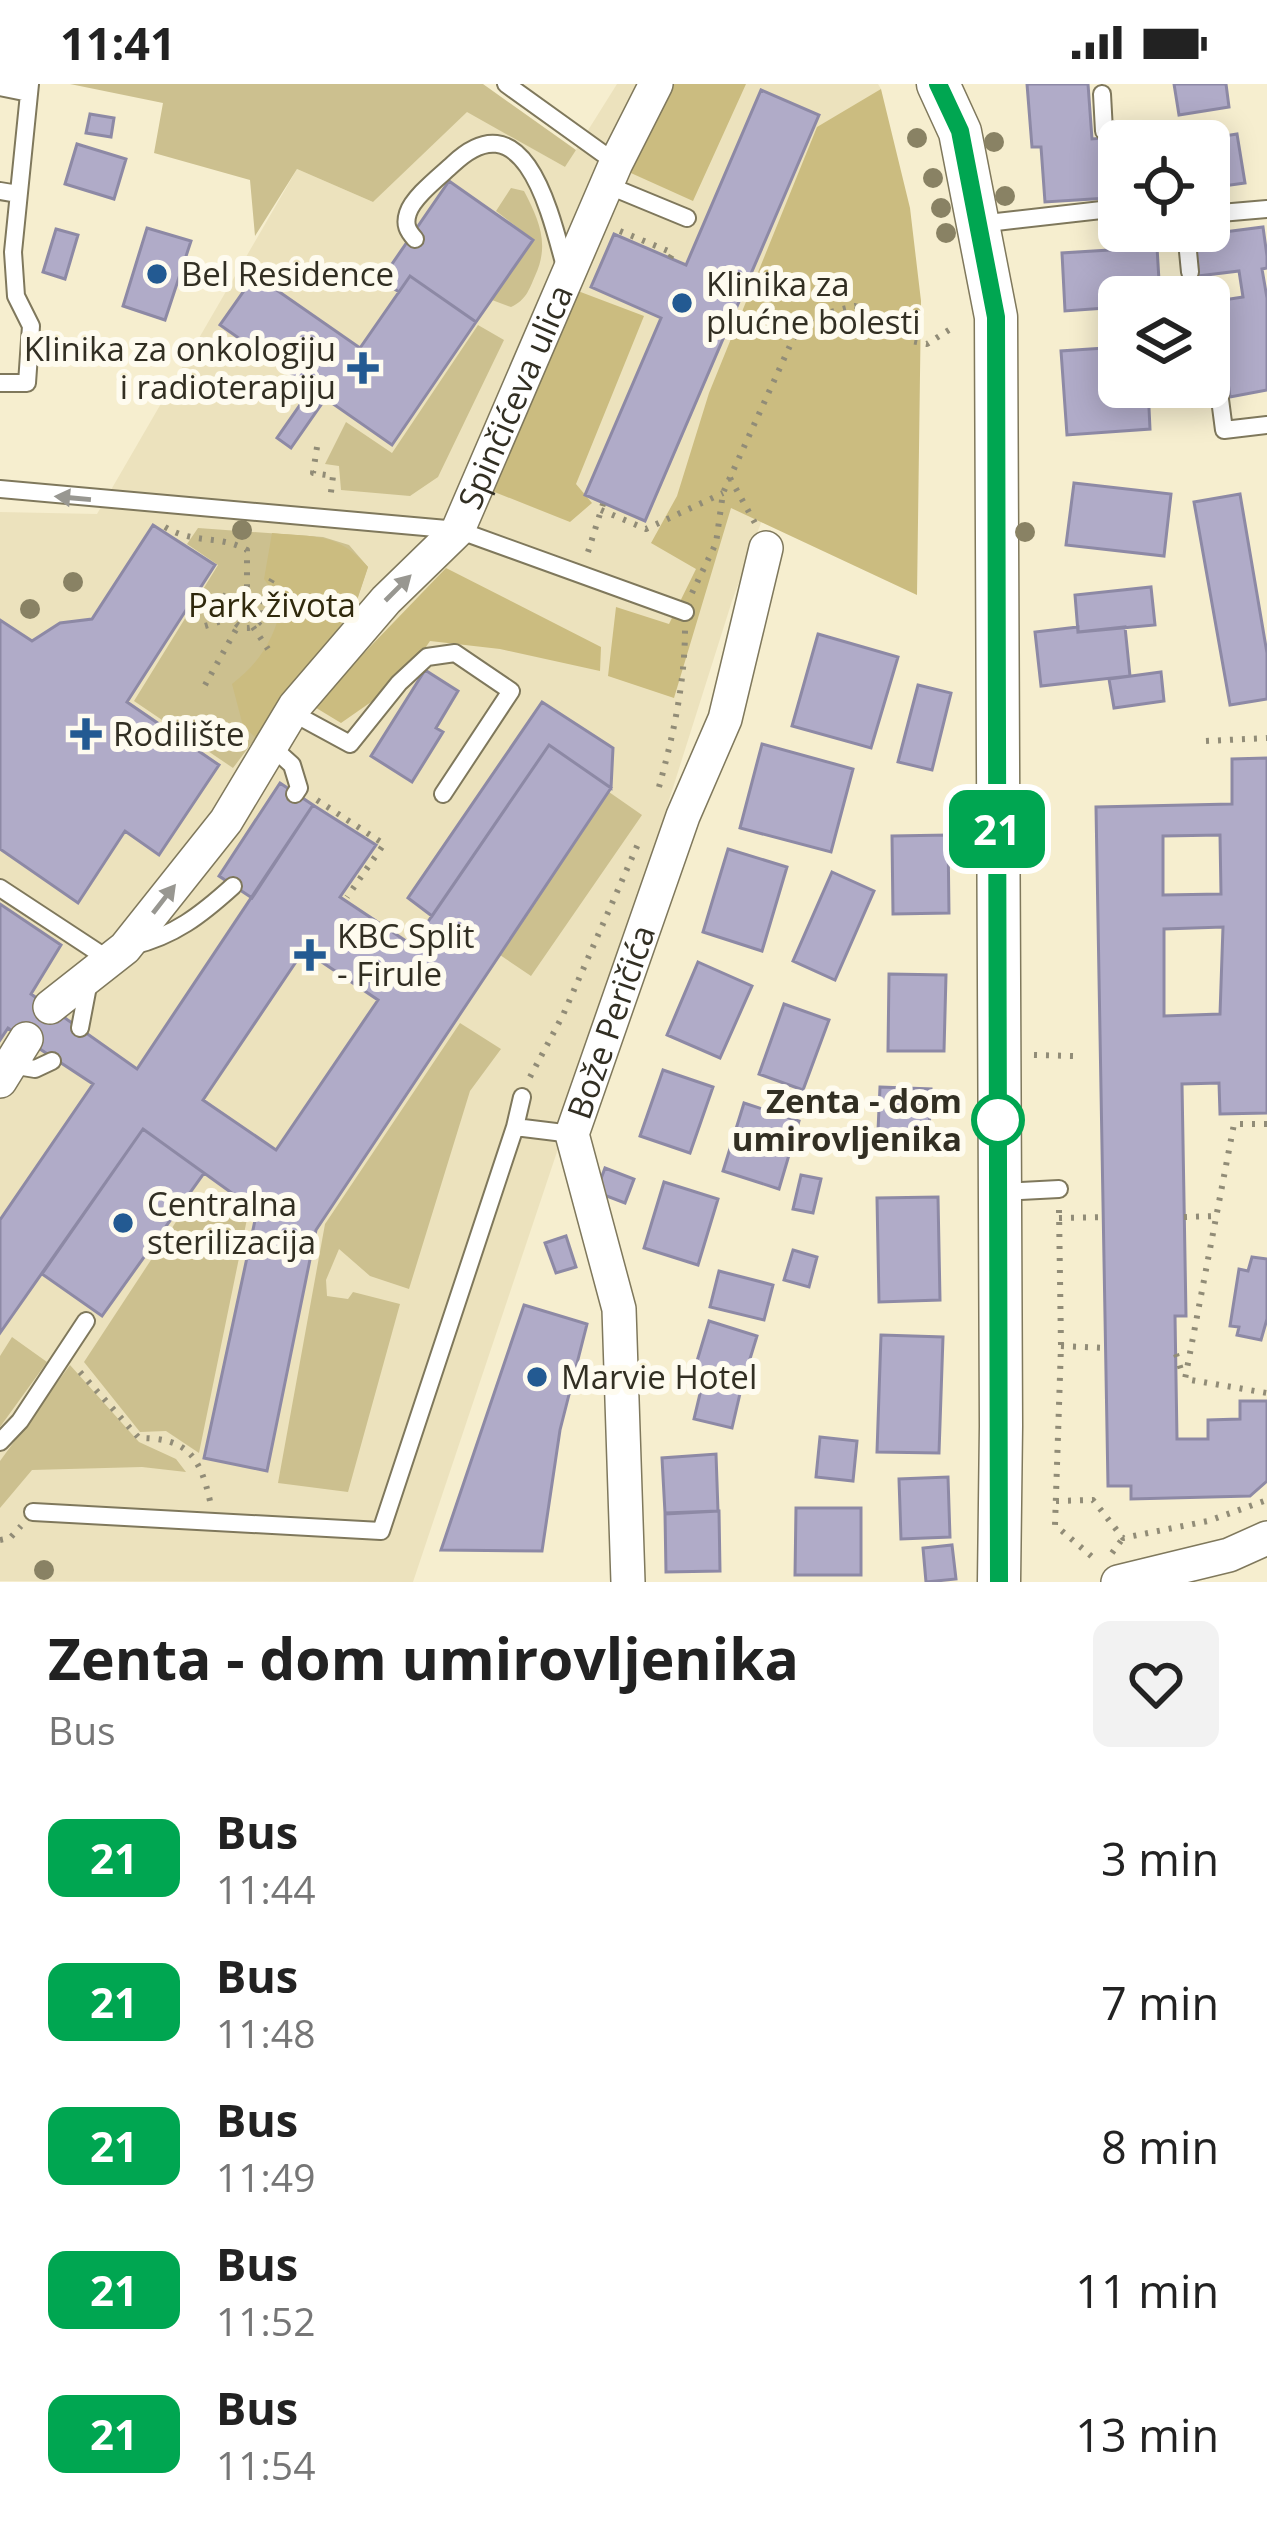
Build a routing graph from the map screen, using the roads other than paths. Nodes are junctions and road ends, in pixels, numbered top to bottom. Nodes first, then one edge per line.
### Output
1 (506, 84) edge
2 (656, 84) edge
3 (938, 84) edge
4 (0, 86) edge
5 (30, 88) edge
6 (1102, 94) dead end
7 (1103, 120) edge
8 (612, 174) junction
9 (9, 192) edge
10 (1267, 209) edge
11 (1098, 210) edge
12 (1230, 212) edge
13 (686, 218) dead end
14 (978, 224) junction
15 (415, 239) dead end
16 (1188, 252) edge
17 (1190, 272) dead end
18 (568, 276) junction
19 (0, 382) edge
20 (1221, 408) edge
21 (1267, 425) edge
22 (0, 490) edge
23 (458, 530) junction
24 (766, 548) dead end
25 (685, 613) road end
26 (291, 712) junction
27 (271, 746) junction
28 (297, 791) road end
29 (443, 794) dead end
30 (233, 886) dead end
31 (0, 888) edge
32 (108, 962) junction
33 (50, 1007) dead end
34 (80, 1028) dead end
35 (52, 1061) dead end
36 (12, 1062) edge
37 (522, 1097) road end
38 (515, 1127) junction
39 (572, 1134) junction
40 (1059, 1189) road end
41 (998, 1192) junction
42 (86, 1321) dead end
43 (0, 1442) edge
44 (33, 1512) dead end
45 (1267, 1538) edge
46 (628, 1582) edge
47 (999, 1582) edge
48 (1118, 1582) edge

1 - 8 lane
2 - 8 street, Spinčićeva ulica
3 - 14 street
4 - 5 lane
5 - 9 lane
6 - 7 lane
8 - 13 lane
8 - 18 street, Spinčićeva ulica
9 - 19 lane
10 - 12 lane
11 - 14 lane
14 - 41 street
15 - 18 lane
16 - 17 lane
18 - 23 street, Spinčićeva ulica
20 - 21 lane
23 -> 22 lane
23 - 25 lane
26 -> 23 street, Spinčićeva ulica
24 - 39 street, Bože Peričića
26 - 27 street, Spinčićeva ulica
26 - 29 lane
27 - 28 lane
32 -> 27 street, Spinčićeva ulica
30 - 32 lane
31 - 32 lane
32 - 33 street, Spinčićeva ulica
32 - 34 lane
35 - 36 lane
37 - 38 lane
38 - 39 lane
38 - 44 lane
39 - 46 street, Bože Peričića
40 - 41 lane
41 - 47 street
42 - 43 lane
45 - 48 street

